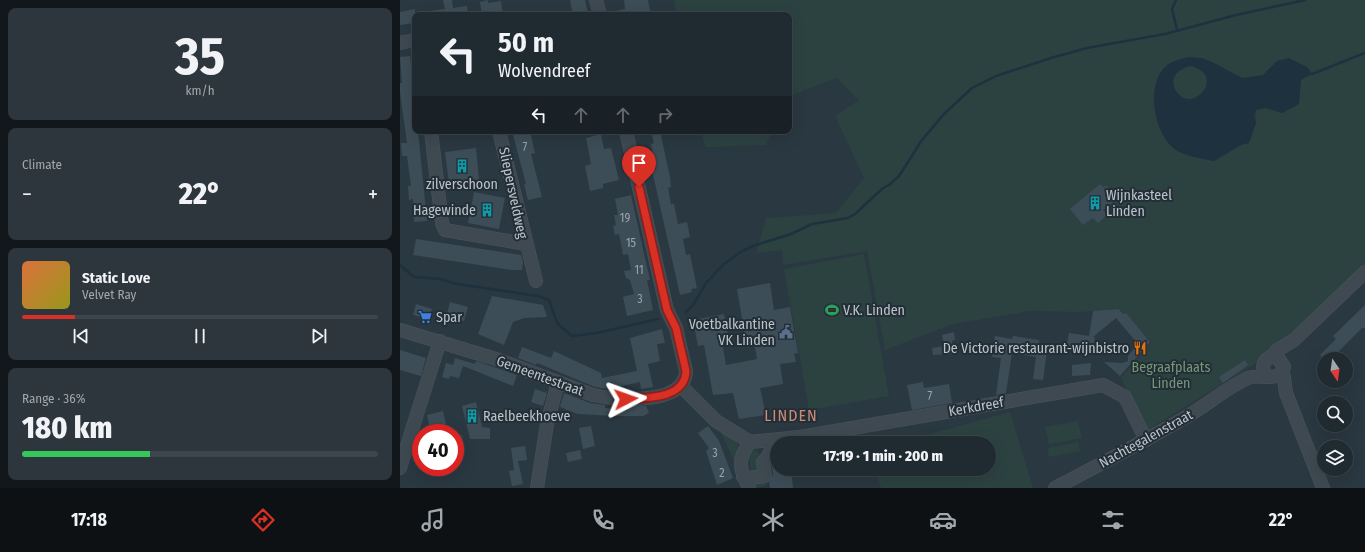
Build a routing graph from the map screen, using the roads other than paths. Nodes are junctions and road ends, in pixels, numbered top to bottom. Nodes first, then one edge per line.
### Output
1 (596, 0) edge
2 (599, 12) edge
3 (412, 40) edge
4 (400, 42) edge
5 (431, 134) edge
6 (500, 134) edge
7 (627, 134) edge
8 (526, 244) junction
9 (1365, 272) edge
10 (536, 281) dead end
11 (400, 330) edge
12 (440, 341) junction
13 (1273, 369) junction
14 (558, 382) junction
15 (683, 389) junction
16 (801, 436) edge
17 (770, 440) edge
18 (1146, 440) junction
19 (750, 442) junction
20 (770, 450) edge
21 (402, 454) edge
22 (400, 468) edge
23 (744, 477) edge
24 (537, 488) edge
25 (1055, 488) edge
26 (1323, 488) edge

1 - 2 street
3 - 4 street
5 - 8 street, Sliepersveldweg
6 - 8 street, Sliepersveldweg
7 - 15 street
8 - 10 street
9 - 13 street, Nachtegalenstraat
11 - 12 street, Gemeentestraat
12 - 14 street, Gemeentestraat
12 - 21 street
13 - 18 street, Nachtegalenstraat
13 - 26 street
14 - 15 street, Gemeentestraat
14 - 24 street
15 - 19 street
16 - 18 street, Kerkdreef
17 - 19 street, Kerkdreef
18 - 25 street, Nachtegalenstraat
19 - 23 street
20 - 23 street
21 - 22 street

